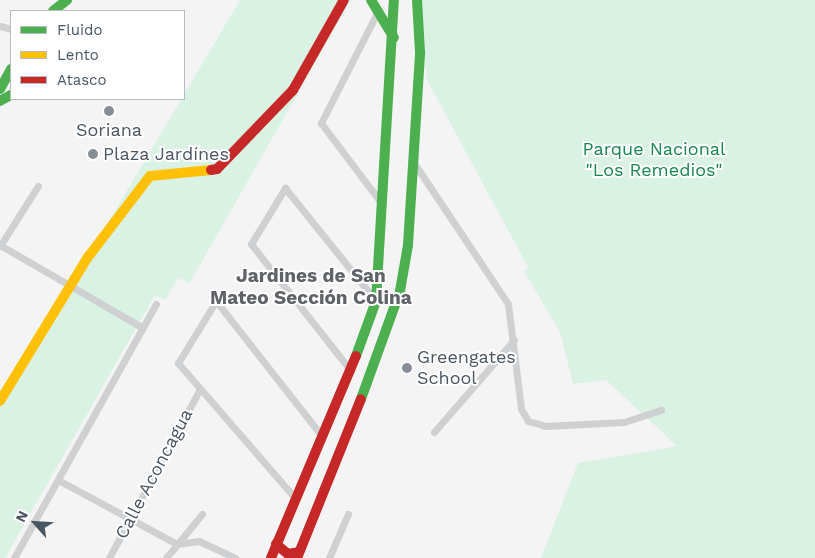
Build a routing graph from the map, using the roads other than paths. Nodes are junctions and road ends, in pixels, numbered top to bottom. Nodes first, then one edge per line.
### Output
1 (67, 0) edge
2 (344, 0) edge
3 (371, 0) edge
4 (394, 0) edge
5 (417, 0) edge
6 (57, 8) edge
7 (378, 11) junction
8 (394, 38) junction
9 (10, 71) edge
10 (0, 89) edge
11 (412, 161) junction
12 (38, 186) dead end
13 (384, 206) junction
14 (0, 245) edge
15 (72, 285) junction
16 (376, 301) junction
17 (156, 304) dead end
18 (143, 328) junction
19 (514, 340) junction
20 (351, 371) junction
21 (199, 390) junction
22 (0, 401) edge
23 (661, 410) dead end
24 (434, 432) dead end
25 (321, 435) junction
26 (60, 481) junction
27 (295, 498) junction
28 (202, 514) dead end
29 (348, 514) dead end
30 (132, 519) junction
31 (177, 544) junction
32 (276, 544) junction
33 (298, 555) edge
34 (14, 558) edge
35 (109, 558) edge
36 (166, 558) edge
37 (235, 558) edge
38 (271, 558) edge
39 (330, 558) edge

1 - 6 main road
2 - 15 main road
3 - 7 main road
4 - 8 main road
5 - 11 main road
7 - 8 main road
7 - 13 street
8 - 13 main road
9 - 10 main road
11 - 19 street
11 - 33 main road
12 - 14 street
13 - 16 main road
14 - 15 street
15 - 18 street
15 - 22 main road
16 - 20 main road
16 - 20 street
17 - 18 street
18 - 26 street
19 - 23 street
19 - 24 street
20 - 25 main road
21 - 25 street
21 - 27 street
21 - 30 street, Calle Aconcagua
25 - 27 main road
26 - 30 street
26 - 34 street
27 - 32 main road
28 - 31 street
29 - 39 street
30 - 31 street
30 - 35 street, Calle Aconcagua
31 - 36 street
31 - 37 street
32 - 33 main road
32 - 38 main road

